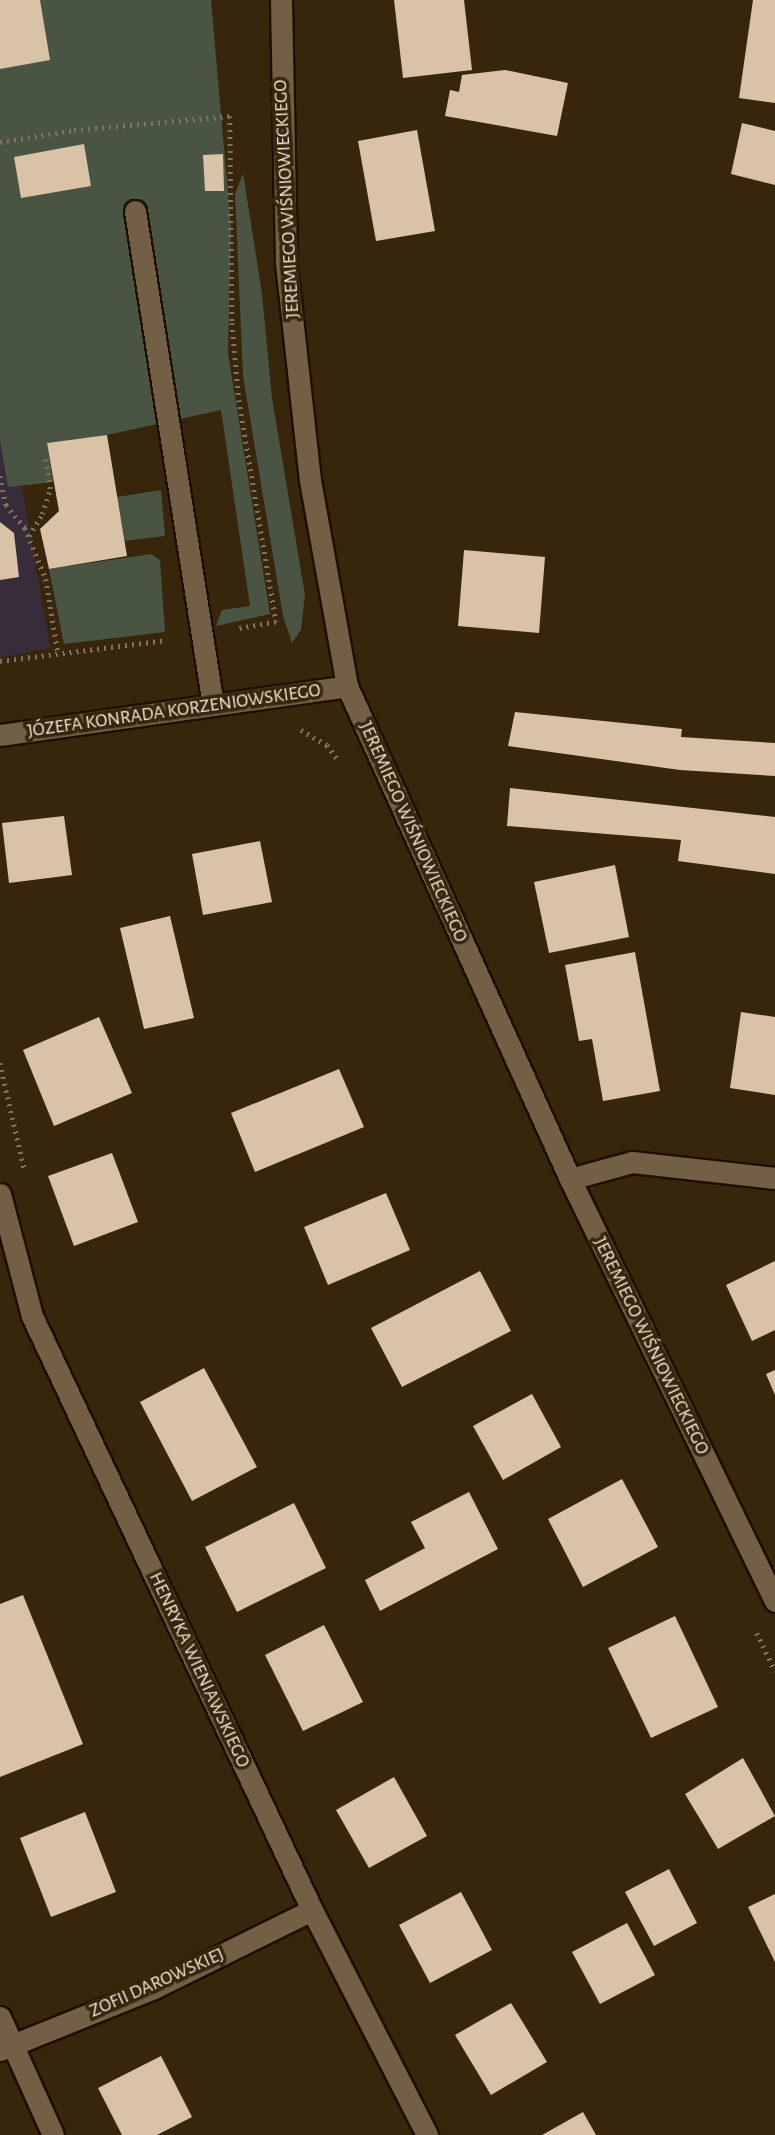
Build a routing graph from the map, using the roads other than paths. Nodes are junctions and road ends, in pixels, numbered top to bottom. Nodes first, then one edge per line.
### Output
1 (281, 0) edge
2 (135, 211) dead end
3 (347, 686) junction
4 (213, 705) junction
5 (0, 735) edge
6 (775, 1178) edge
7 (570, 1179) junction
8 (0, 1194) edge
9 (775, 1601) edge
10 (312, 1910) junction
11 (0, 2017) edge
12 (5, 2047) edge
13 (53, 2135) edge
14 (427, 2135) edge

1 - 3 street, JEREMIEGO WIŚNIOWIECKIEGO
2 - 4 street
3 - 4 street, JÓZEFA KONRADA KORZENIOWSKIEGO
3 - 7 street, JEREMIEGO WIŚNIOWIECKIEGO
4 - 5 street, JÓZEFA KONRADA KORZENIOWSKIEGO
6 - 7 street
7 - 9 street, JEREMIEGO WIŚNIOWIECKIEGO
8 - 10 street, HENRYKA WIENIAWSKIEGO
10 - 12 street, ZOFII DAROWSKIEJ
10 - 14 street, HENRYKA WIENIAWSKIEGO
11 - 12 street
12 - 13 street

